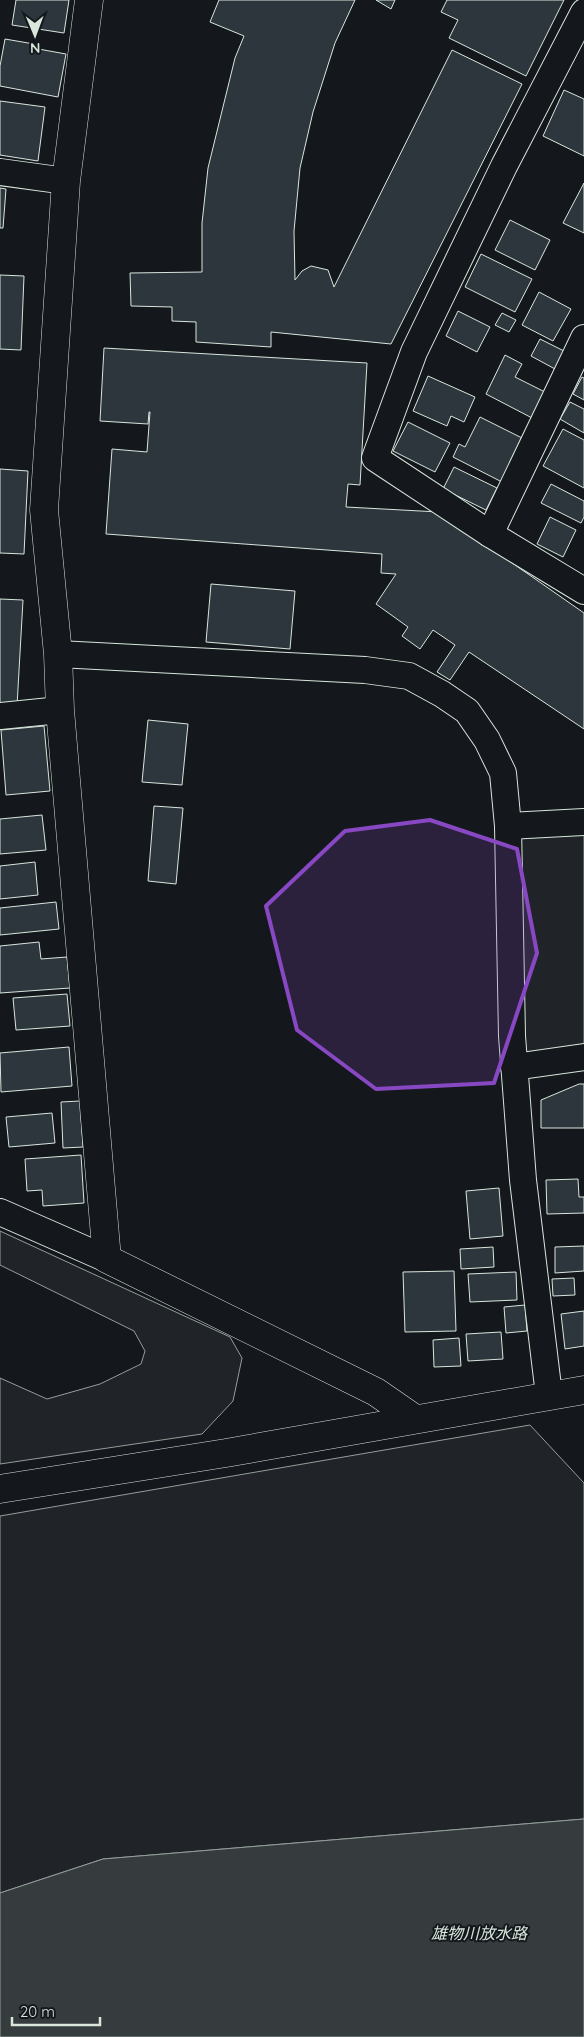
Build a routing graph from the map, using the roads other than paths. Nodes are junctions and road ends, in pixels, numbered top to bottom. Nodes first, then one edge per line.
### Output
1 (89, 0) edge
2 (584, 12) edge
3 (0, 172) edge
4 (66, 181) junction
5 (584, 338) edge
6 (490, 534) junction
7 (584, 591) edge
8 (58, 654) junction
9 (60, 710) junction
10 (0, 716) edge
11 (584, 822) edge
12 (508, 826) junction
13 (584, 1057) edge
14 (514, 1067) junction
15 (0, 1212) edge
16 (107, 1259) junction
17 (584, 1390) edge
18 (549, 1395) junction
19 (416, 1419) junction
20 (0, 1489) edge

1 - 4 street
2 - 6 street
3 - 4 street
4 - 8 street
5 - 6 street
6 - 7 street
8 - 9 street
8 - 12 street
9 - 10 street
9 - 16 street
11 - 12 street
12 - 14 street
13 - 14 street
14 - 18 street
15 - 16 street
16 - 19 street
17 - 18 street
18 - 19 street
19 - 20 street

